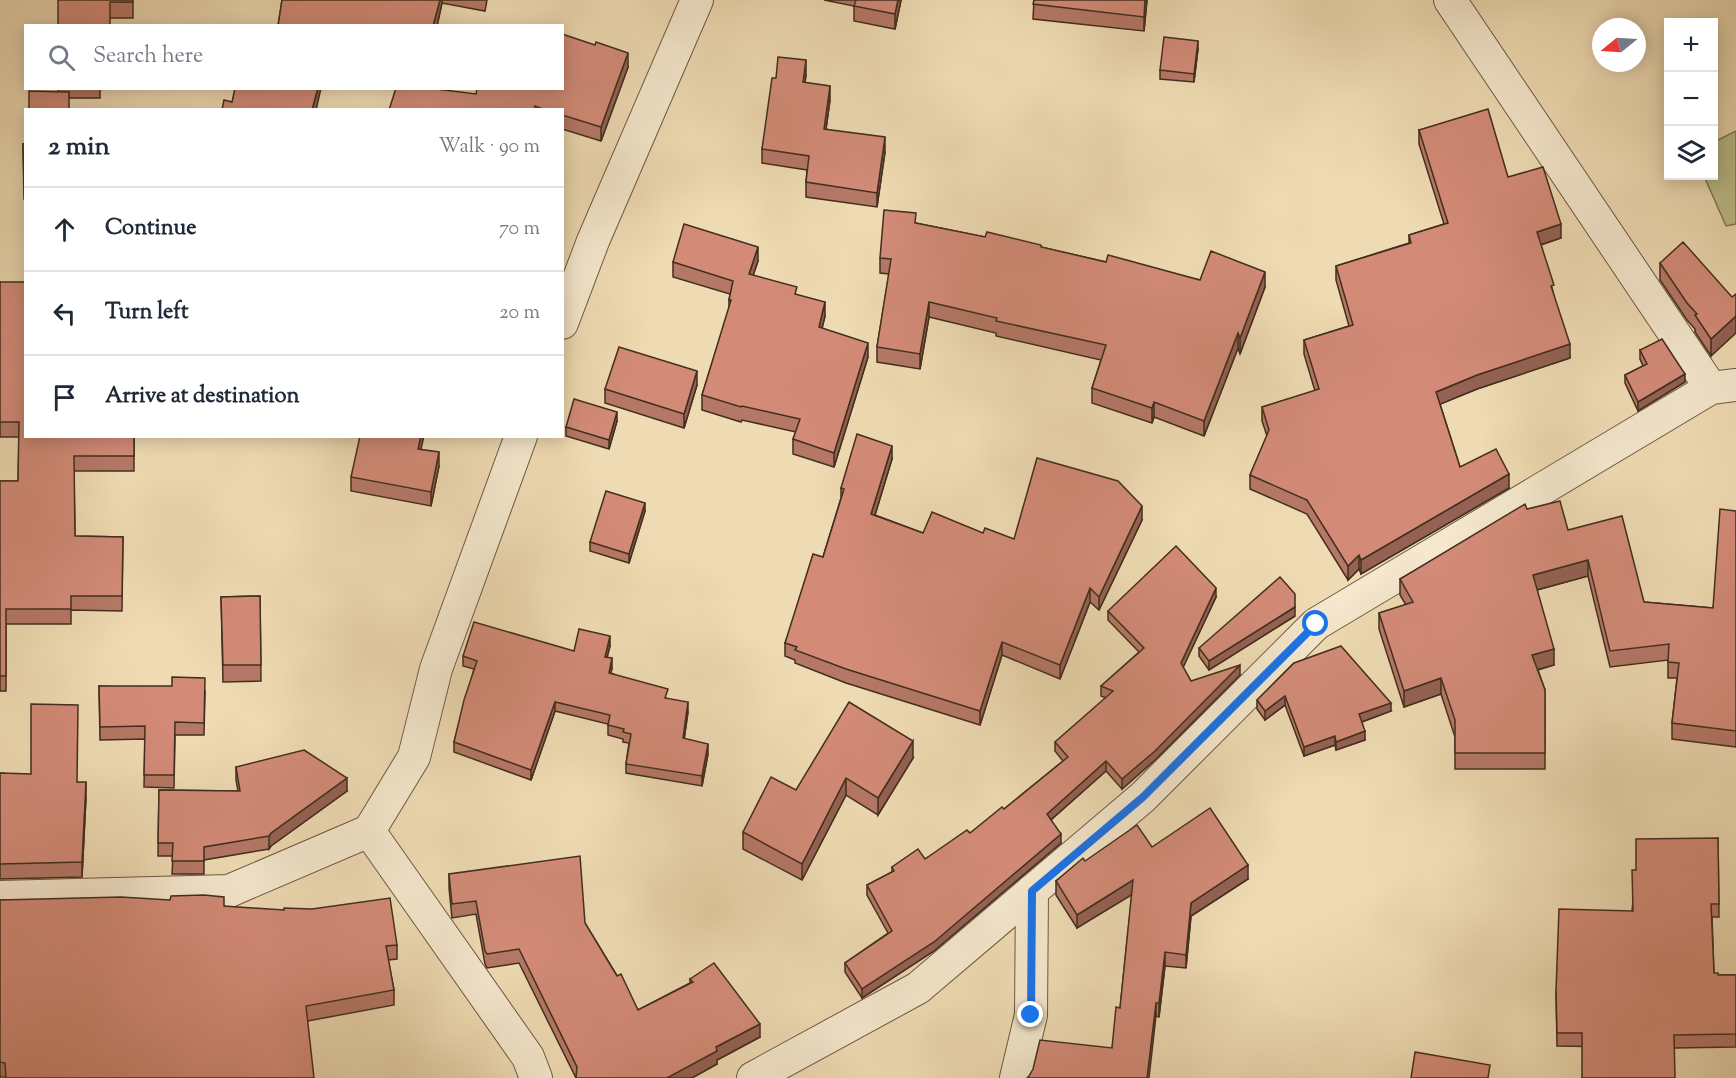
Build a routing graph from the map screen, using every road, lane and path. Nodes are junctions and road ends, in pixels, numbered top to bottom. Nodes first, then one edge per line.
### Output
1 (697, 0) edge
2 (1450, 0) edge
3 (564, 319) edge
4 (1729, 387) edge
5 (520, 438) edge
6 (369, 831) junction
7 (1032, 891) junction
8 (0, 897) edge
9 (536, 1078) edge
10 (753, 1078) edge
11 (1016, 1078) edge

1 - 3 street
2 - 4 street
4 - 7 street
5 - 6 street
6 - 8 street
6 - 9 street
7 - 10 street
7 - 11 street

